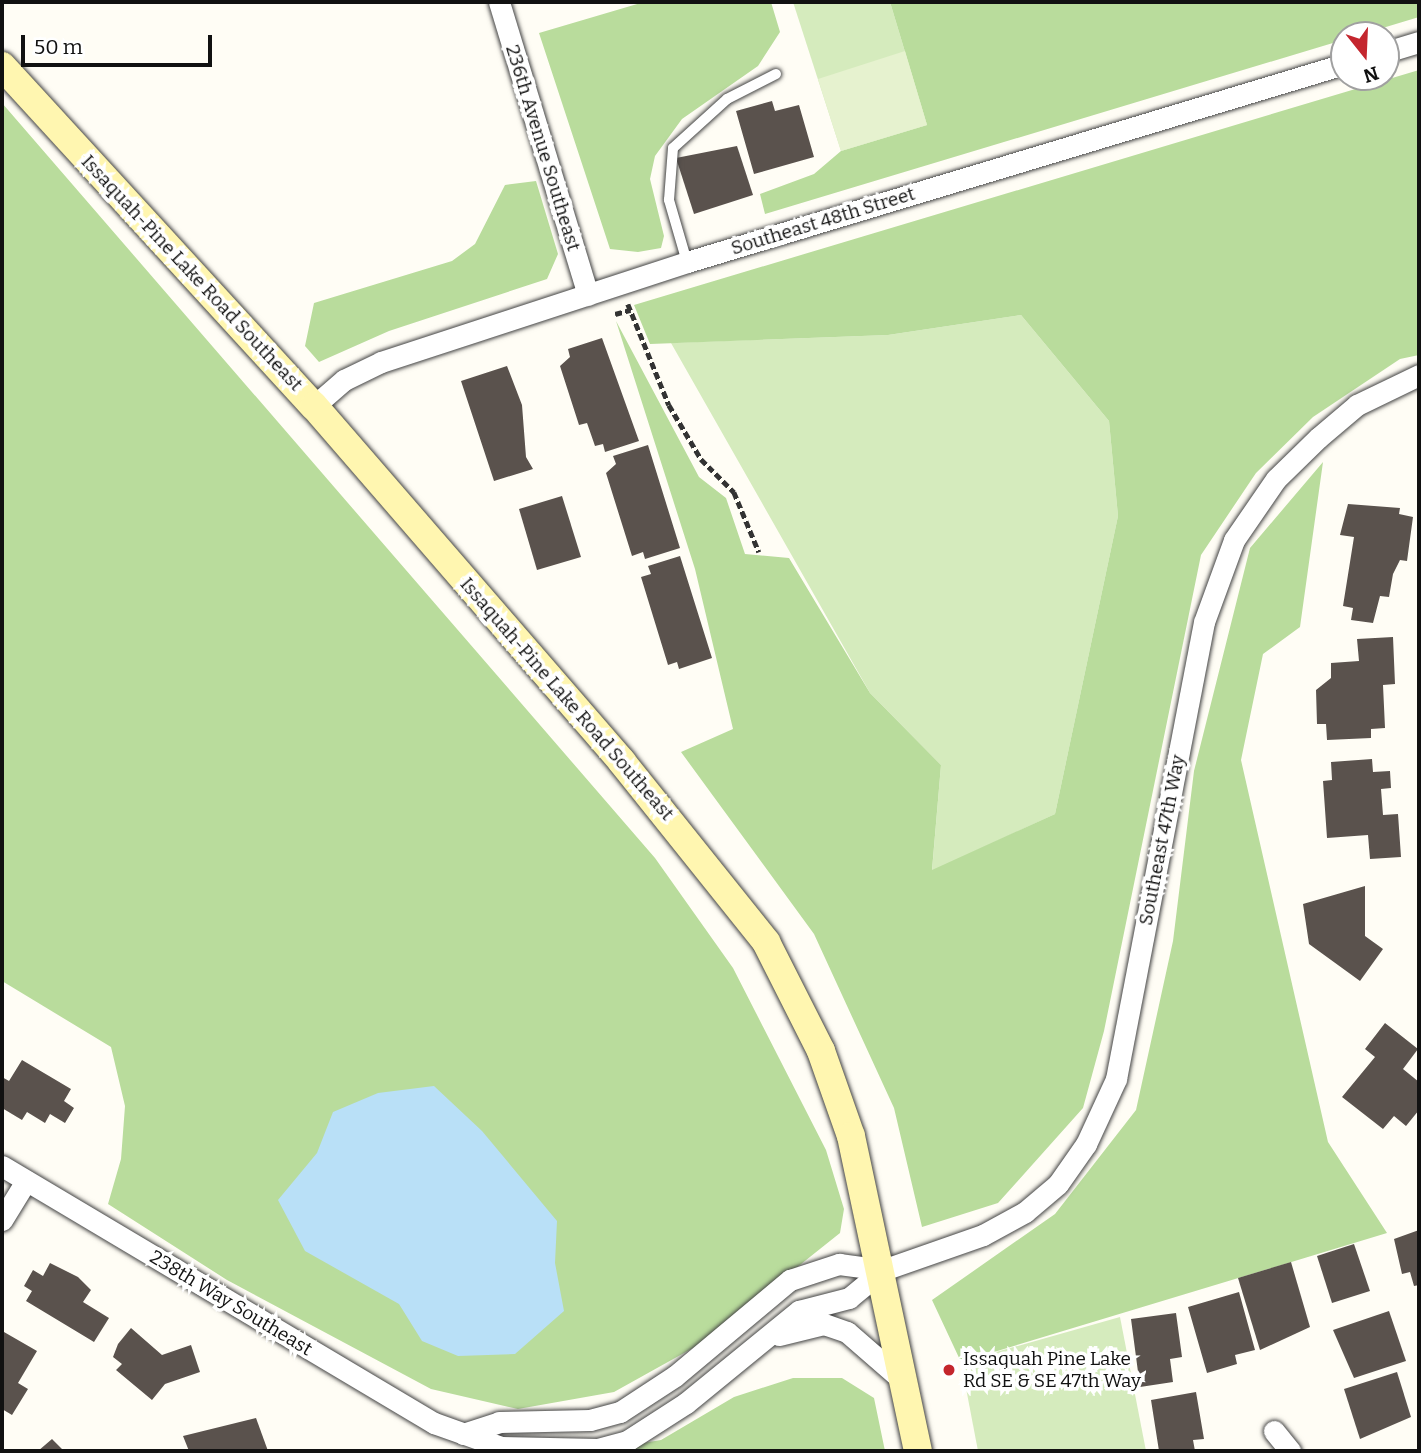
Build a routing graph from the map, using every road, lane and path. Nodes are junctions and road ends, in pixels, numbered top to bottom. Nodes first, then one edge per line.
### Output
1 (499, 2) edge
2 (1419, 42) edge
3 (1400, 48) edge
4 (1330, 68) edge
5 (776, 74) dead end
6 (9, 80) edge
7 (687, 262) junction
8 (620, 284) junction
9 (588, 295) junction
10 (630, 310) junction
11 (615, 314) dead end
12 (1419, 375) edge
13 (314, 406) junction
14 (759, 552) dead end
15 (2, 1166) edge
16 (26, 1181) junction
17 (2, 1220) edge
18 (883, 1270) junction
19 (752, 1348) junction
20 (901, 1379) junction
21 (1274, 1430) dead end
22 (461, 1443) edge
23 (918, 1451) edge
24 (1290, 1451) edge

1 - 9 street, 236th Avenue Southeast
2 - 3 street
4 - 7 street, Southeast 48th Street
5 - 7 lane
6 - 13 main road, Issaquah-Pine Lake Road Southeast
7 - 8 street, Southeast 48th Street
8 - 9 street, Southeast 48th Street
8 - 10 path
9 - 13 street, Southeast 48th Street
10 - 11 path
10 - 14 path
12 - 18 street, Southeast 47th Way
13 - 18 main road, Issaquah-Pine Lake Road Southeast
15 - 16 street, 238th Way Southeast
16 - 17 street
16 - 22 street, 238th Way Southeast
18 - 19 street, 238th Way Southeast
18 - 20 main road, Issaquah-Pine Lake Road Southeast
18 - 22 street
19 - 20 street, 238th Way Southeast
19 - 22 street, 238th Way Southeast
20 - 23 main road, Issaquah-Pine Lake Road Southeast
21 - 24 street

